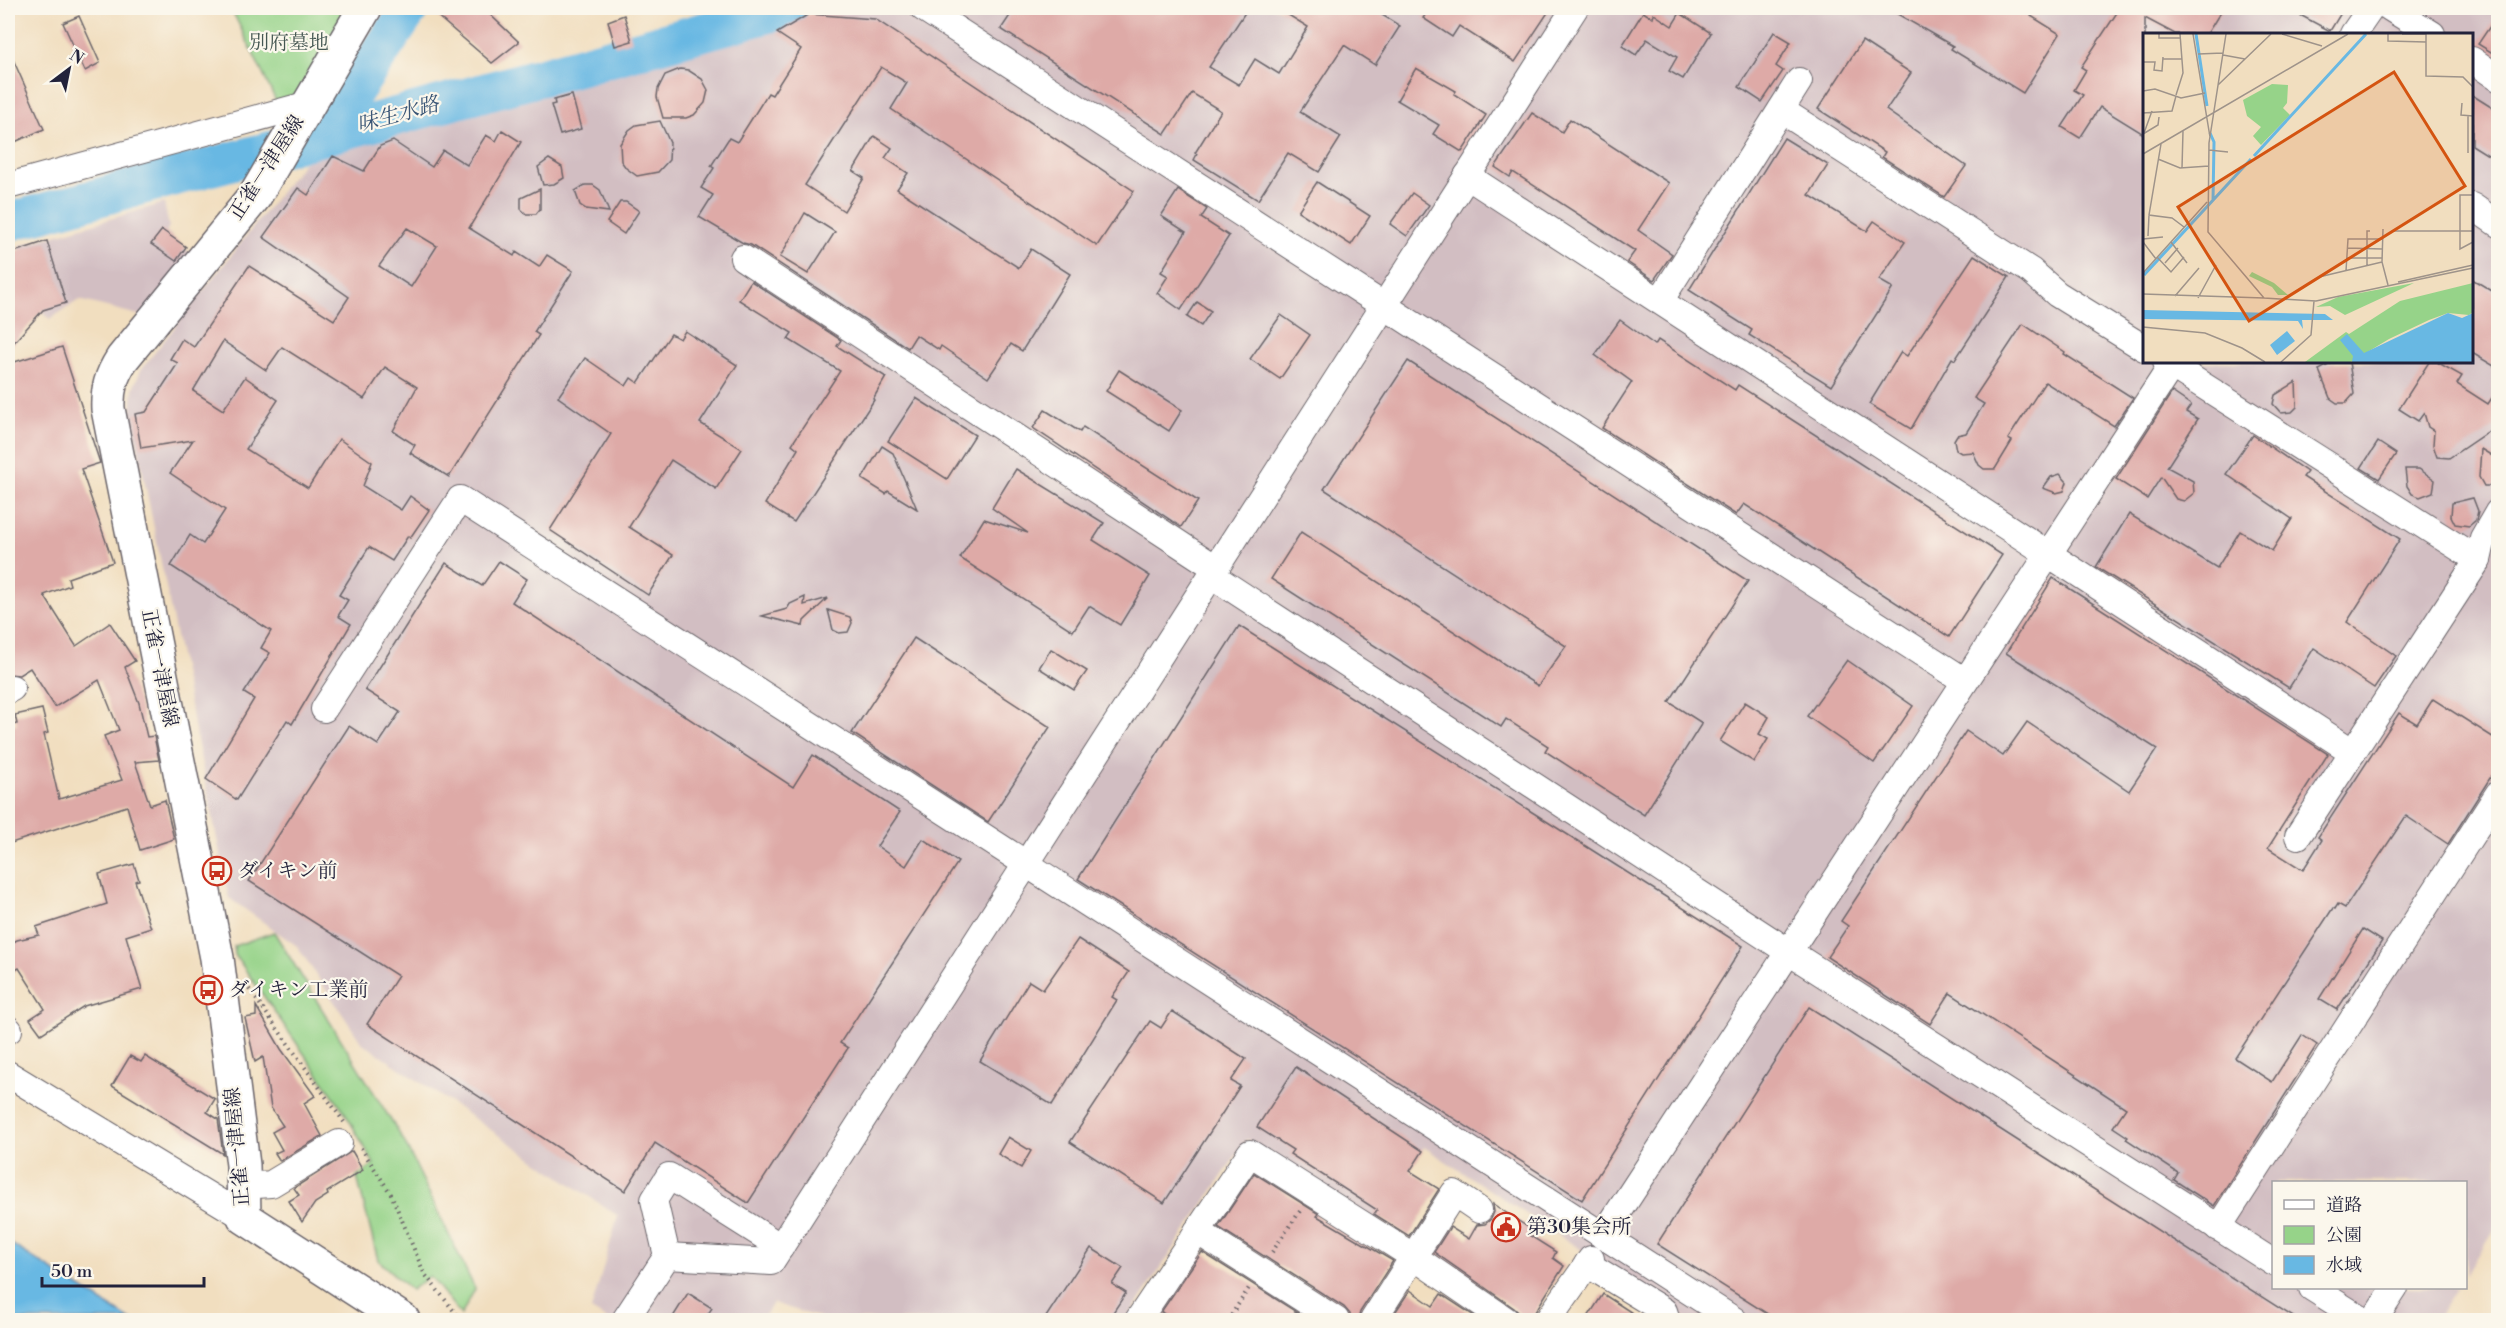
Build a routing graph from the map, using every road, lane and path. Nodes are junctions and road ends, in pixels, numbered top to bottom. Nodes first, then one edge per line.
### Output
1 (365, 8) edge
2 (923, 8) edge
3 (1575, 8) edge
4 (2371, 8) edge
5 (2390, 8) edge
6 (2354, 33) edge
7 (2430, 33) edge
8 (2473, 61) edge
9 (2499, 78) edge
10 (1799, 81) dead end
11 (1781, 110) junction
12 (302, 117) junction
13 (1467, 176) junction
14 (8, 186) edge
15 (2473, 207) edge
16 (2499, 224) edge
17 (743, 258) dead end
18 (1660, 302) junction
19 (1384, 306) junction
20 (2143, 347) edge
21 (2170, 363) edge
22 (2499, 512) edge
23 (2486, 549) edge
24 (2048, 554) junction
25 (1214, 571) junction
26 (1965, 681) junction
27 (324, 709) dead end
28 (2353, 752) junction
29 (2499, 794) edge
30 (2298, 836) dead end
31 (1026, 864) junction
32 (1789, 952) junction
33 (8, 1074) edge
34 (339, 1143) dead end
35 (243, 1202) junction
36 (1479, 1210) dead end
37 (2218, 1227) junction
38 (1197, 1231) junction
39 (1603, 1236) junction
40 (780, 1247) junction
41 (667, 1256) junction
42 (1414, 1257) junction
43 (2272, 1262) edge
44 (2315, 1289) edge
45 (2394, 1289) edge
46 (1149, 1317) edge
47 (403, 1320) edge
48 (624, 1320) edge
49 (1336, 1320) edge
50 (1373, 1320) edge
51 (1506, 1320) edge
52 (1548, 1320) edge
53 (1667, 1320) edge
54 (1734, 1320) edge
55 (2363, 1320) edge
56 (2374, 1320) edge

1 - 12 main road, 正雀一津屋線
2 - 19 street
3 - 13 street
4 - 6 street
5 - 7 street
8 - 9 street
10 - 11 street
11 - 18 street
11 - 20 street
12 - 14 street
12 - 35 main road, 正雀一津屋線
13 - 18 street
13 - 19 street
15 - 16 street
17 - 25 street
18 - 24 street
19 - 25 street
19 - 26 street
21 - 23 street
21 - 24 street
22 - 23 street
23 - 28 street
24 - 26 street
24 - 28 street
25 - 31 street
25 - 32 street
26 - 32 street
27 - 31 street
28 - 30 street
29 - 37 street
31 - 39 street
31 - 40 street
32 - 37 street
32 - 39 street
33 - 35 street
34 - 35 street
35 - 47 main road, 正雀一津屋線
36 - 42 street
37 - 43 street
38 - 42 street
38 - 46 street
38 - 49 street
39 - 54 street
40 - 41 street
40 - 41 street
41 - 48 street
42 - 50 street
42 - 51 street
44 - 55 street
45 - 56 street
52 - 53 street

